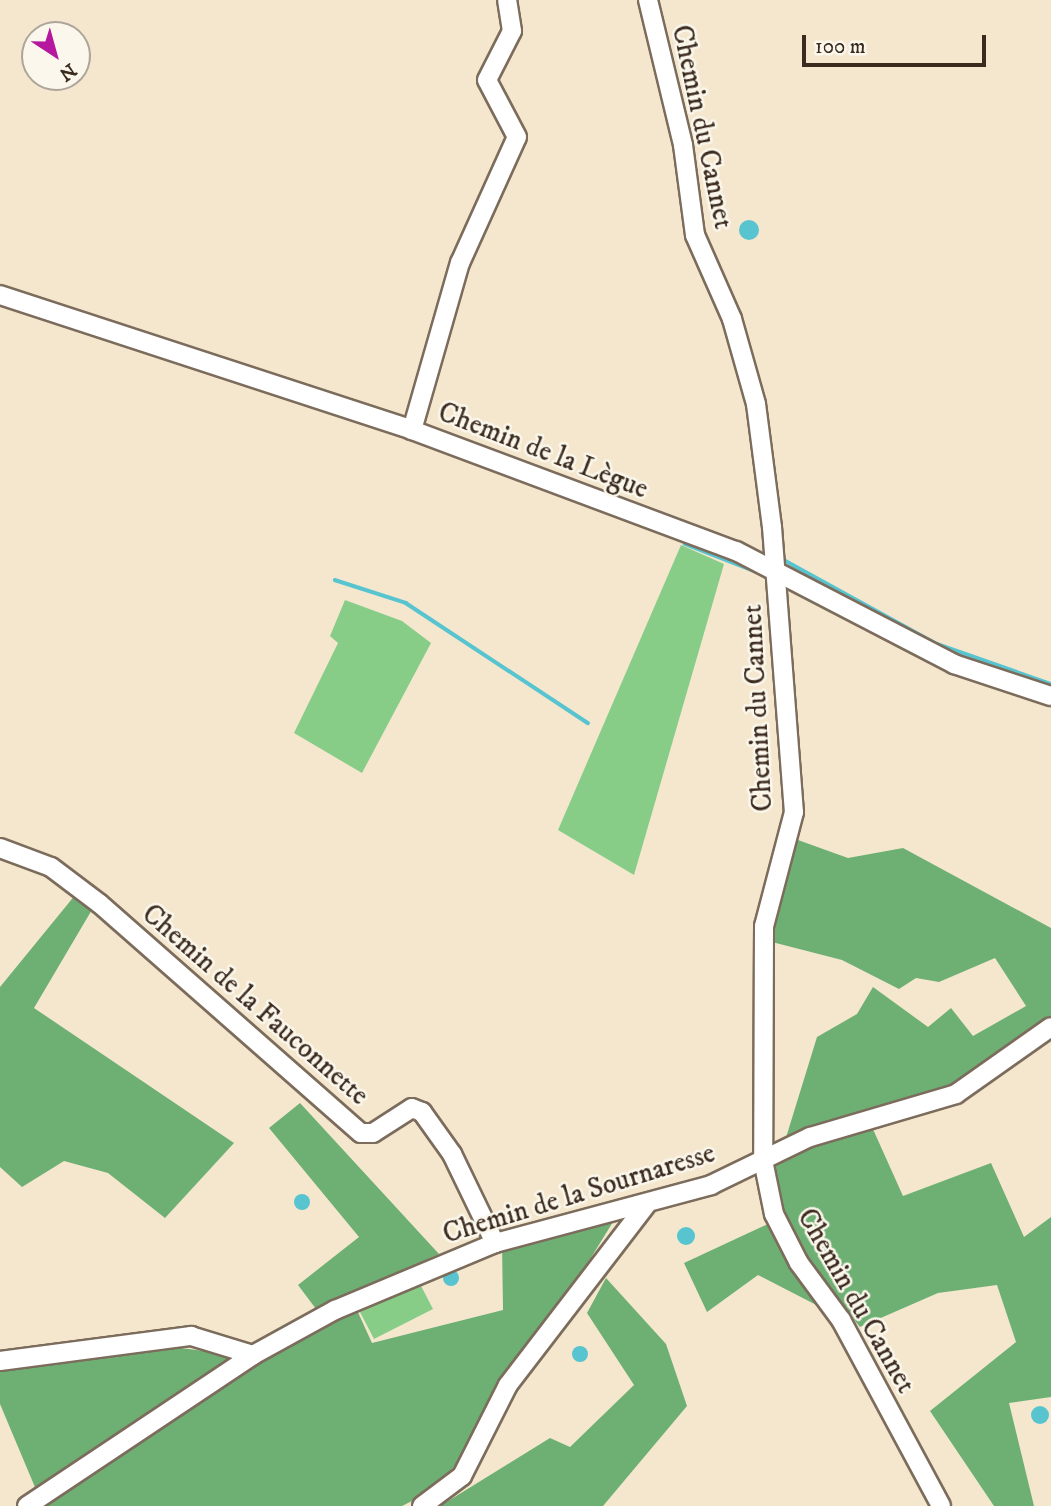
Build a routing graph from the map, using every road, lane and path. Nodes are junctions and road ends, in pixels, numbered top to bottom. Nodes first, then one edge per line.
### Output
1 (508, 0) edge
2 (648, 0) edge
3 (0, 295) edge
4 (412, 430) junction
5 (775, 568) junction
6 (1051, 696) edge
7 (0, 848) edge
8 (1051, 1027) edge
9 (763, 1160) junction
10 (646, 1205) junction
11 (495, 1243) junction
12 (253, 1355) junction
13 (0, 1361) edge
14 (27, 1506) edge
15 (422, 1506) edge
16 (941, 1506) edge

1 - 4 street
2 - 5 street, Chemin du Cannet
3 - 4 street, Chemin de la Lègue
4 - 5 street, Chemin de la Lègue
5 - 6 street, Chemin de la Lègue
5 - 9 street, Chemin du Cannet
7 - 11 street, Chemin de la Fauconnette
8 - 9 street, Chemin de la Sournaresse
9 - 10 street, Chemin de la Sournaresse
9 - 16 street, Chemin du Cannet
10 - 11 street, Chemin de la Sournaresse
10 - 15 street
11 - 12 street, Chemin de la Sournaresse
12 - 13 street
12 - 14 street, Chemin de la Sournaresse

